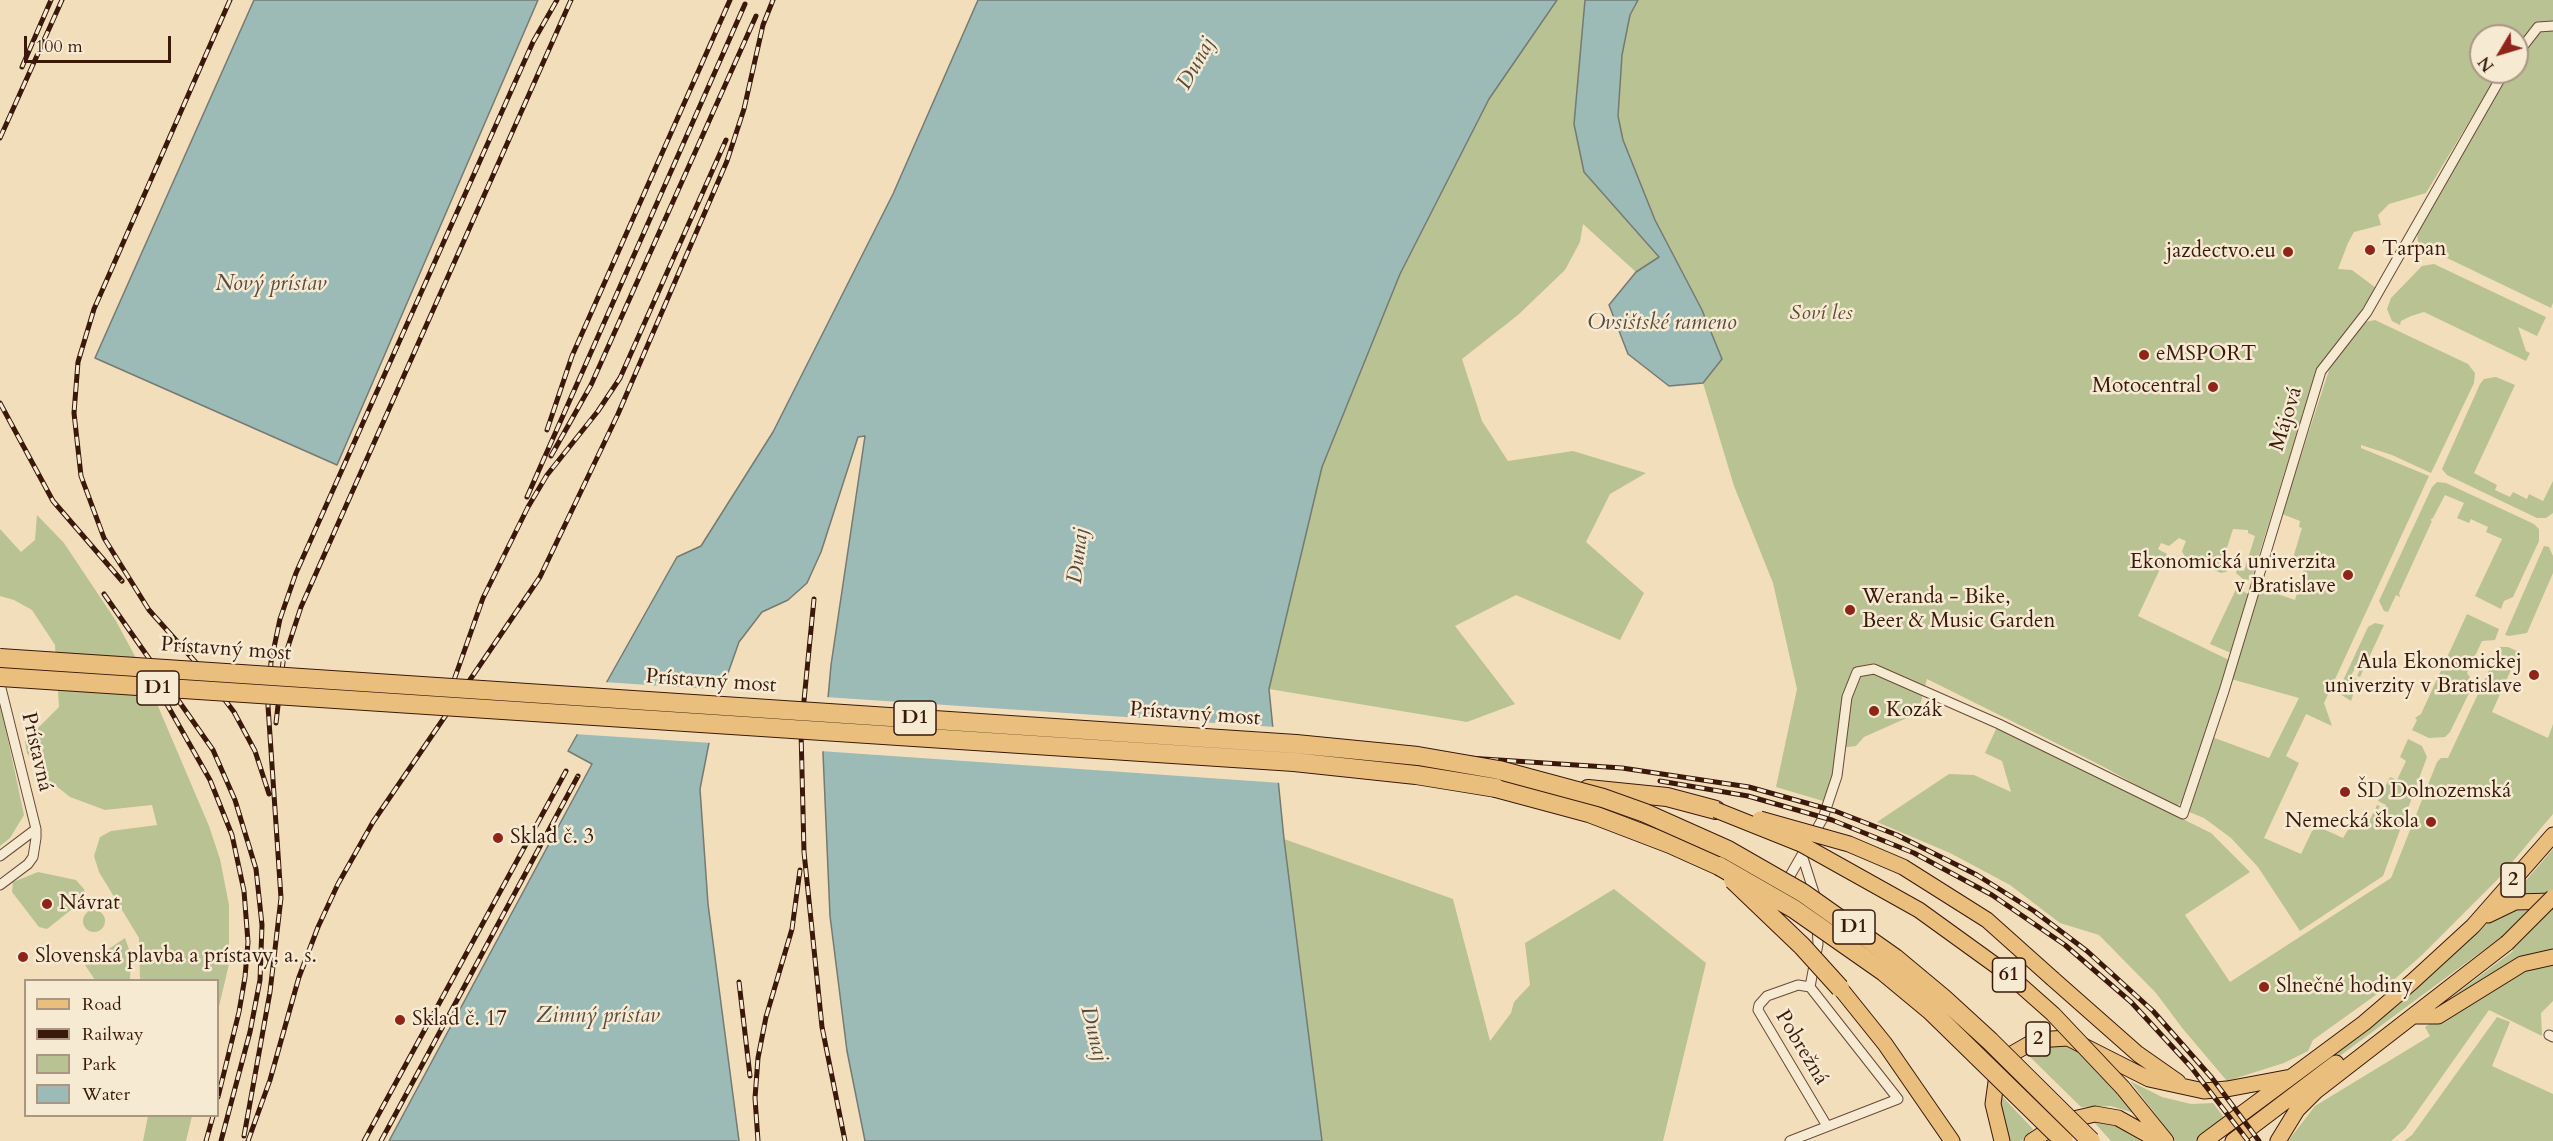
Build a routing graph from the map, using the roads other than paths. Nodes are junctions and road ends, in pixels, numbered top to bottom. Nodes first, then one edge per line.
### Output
1 (2553, 26) edge
2 (2529, 39) edge
3 (2497, 84) edge
4 (0, 658) edge
5 (0, 677) edge
6 (0, 684) edge
7 (1568, 787) junction
8 (1716, 810) junction
9 (36, 829) junction
10 (2553, 835) edge
11 (1802, 855) junction
12 (0, 856) edge
13 (1719, 866) junction
14 (1786, 881) dead end
15 (0, 885) edge
16 (2553, 899) edge
17 (2473, 926) junction
18 (2553, 957) edge
19 (2451, 986) junction
20 (1810, 987) junction
21 (1840, 988) joint
22 (2415, 1016) junction
23 (2294, 1076) junction
24 (2192, 1088) junction
25 (1827, 1126) junction
26 (1790, 1141) edge
27 (1952, 1141) edge
28 (2002, 1141) edge
29 (2032, 1141) edge
30 (2064, 1141) edge
31 (2091, 1141) edge
32 (2159, 1141) edge
33 (2166, 1141) edge
34 (2205, 1141) edge
35 (2233, 1141) edge
36 (2278, 1141) edge

1 - 2 street
3 - 11 street, Májová
4 - 7 highway, Prístavný most / D1, bridge
5 - 13 highway, Prístavný most / D1, bridge
6 - 9 street, Prístavná
7 - 8 highway, 61, bridge
7 - 31 highway, D1, bridge
8 - 24 main road, bridge
8 - 33 main road, 61, bridge
9 - 12 street
9 - 15 street, Prístavná
10 - 17 main road, 2
11 - 14 street
11 - 20 street
13 - 21 highway, bridge
13 - 30 highway, D1, bridge
16 - 17 main road
16 - 19 main road, 2, bridge
17 - 23 main road, 2
18 - 22 main road
19 - 22 main road, 2
19 - 35 main road
20 - 25 street, Pobrežná
20 - 25 street
21 - 27 main road
22 - 36 main road, 2
23 - 24 main road, 2
23 - 34 main road
24 - 28 main road, 2
25 - 26 street
29 - 32 main road

